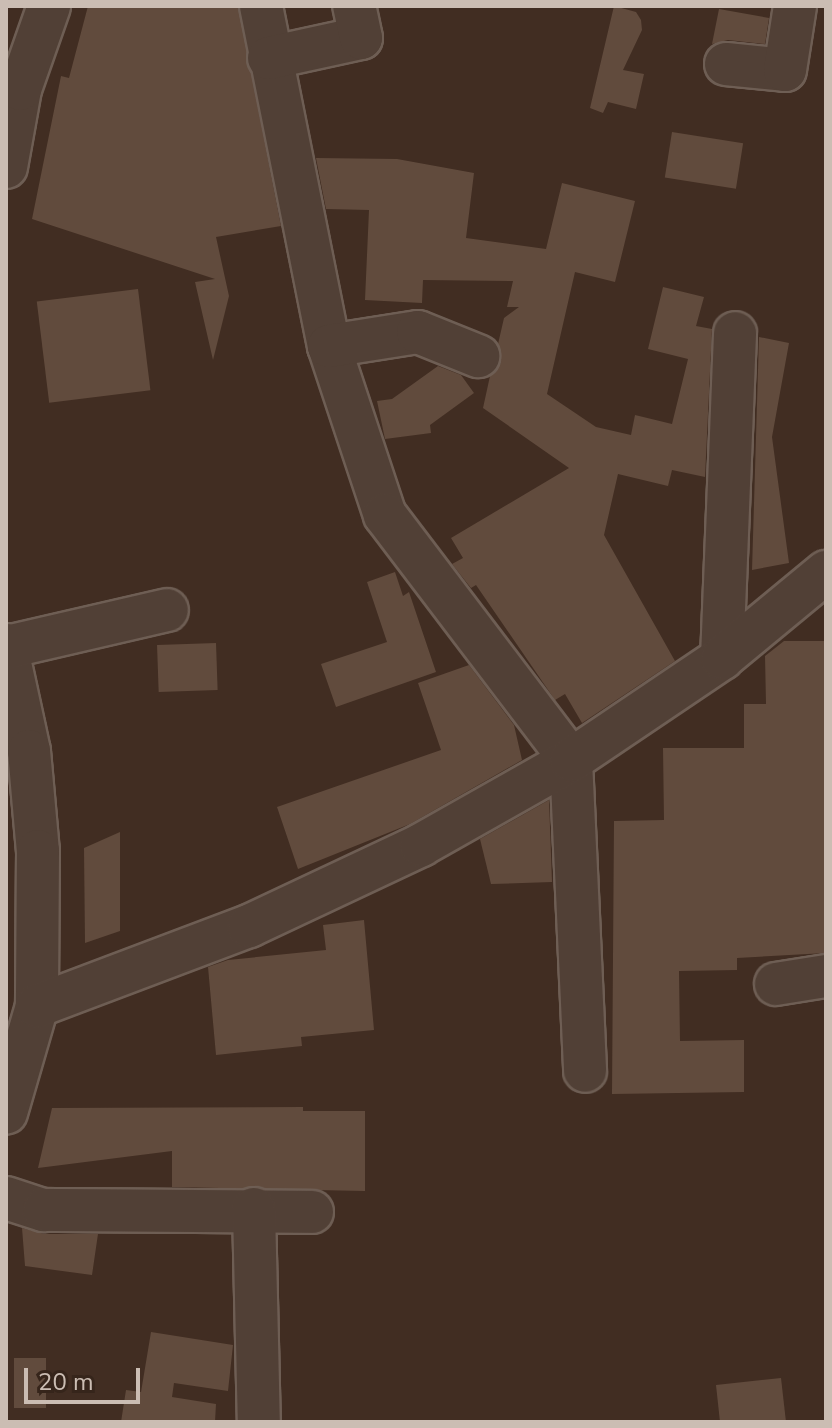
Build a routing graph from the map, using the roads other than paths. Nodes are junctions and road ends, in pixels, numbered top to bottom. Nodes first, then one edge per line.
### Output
1 (49, 6) edge
2 (261, 6) edge
3 (354, 6) edge
4 (795, 6) edge
5 (269, 58) junction
6 (726, 64) dead end
7 (6, 167) edge
8 (735, 333) dead end
9 (329, 346) junction
10 (478, 356) dead end
11 (823, 578) edge
12 (167, 610) dead end
13 (6, 646) edge
14 (722, 658) junction
15 (571, 760) junction
16 (826, 976) edge
17 (776, 984) dead end
18 (37, 1006) junction
19 (585, 1071) dead end
20 (6, 1113) edge
21 (6, 1198) edge
22 (254, 1209) junction
23 (312, 1212) dead end
24 (259, 1422) edge

1 - 7 street
2 - 5 street
3 - 5 street
4 - 6 street
5 - 9 street
8 - 14 street
9 - 10 street
9 - 15 street
11 - 14 street
12 - 13 street
13 - 18 street
14 - 15 street
15 - 18 street
15 - 19 street
16 - 17 street
18 - 20 street
21 - 22 street
22 - 23 street
22 - 24 street

